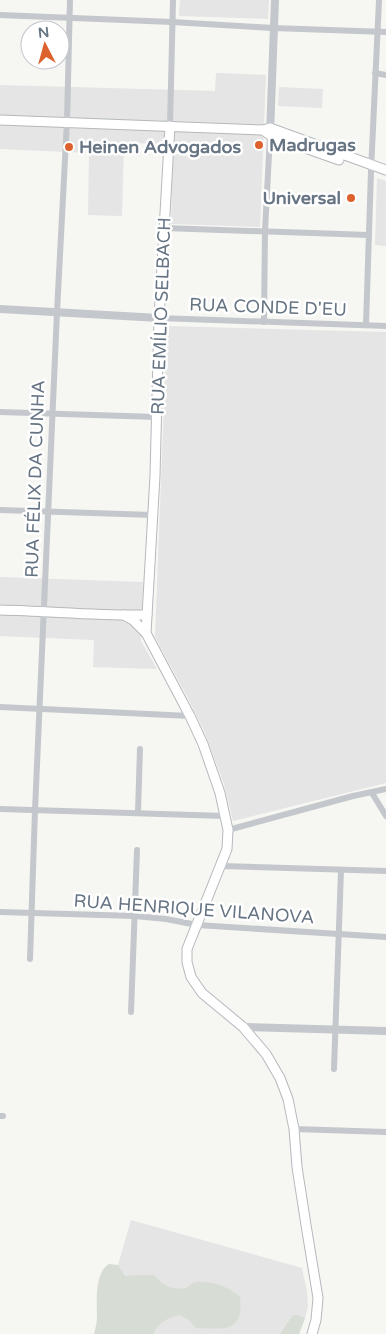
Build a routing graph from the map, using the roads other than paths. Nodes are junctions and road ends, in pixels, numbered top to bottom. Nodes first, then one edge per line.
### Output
1 (70, 0) edge
2 (173, 0) edge
3 (275, 0) edge
4 (379, 0) edge
5 (0, 15) edge
6 (69, 18) junction
7 (172, 22) junction
8 (273, 28) junction
9 (377, 32) junction
10 (386, 32) edge
11 (375, 74) junction
12 (386, 75) edge
13 (0, 120) edge
14 (67, 121) junction
15 (170, 126) junction
16 (268, 131) junction
17 (371, 168) junction
18 (386, 170) edge
19 (386, 176) edge
20 (164, 228) junction
21 (265, 231) junction
22 (369, 235) junction
23 (0, 309) edge
24 (57, 312) junction
25 (159, 318) junction
26 (264, 322) junction
27 (366, 326) junction
28 (386, 326) edge
29 (0, 412) edge
30 (53, 414) junction
31 (157, 417) junction
32 (0, 510) edge
33 (49, 512) junction
34 (152, 516) junction
35 (0, 610) edge
36 (44, 611) junction
37 (124, 615) junction
38 (147, 615) junction
39 (146, 633) junction
40 (0, 707) edge
41 (40, 708) junction
42 (190, 716) junction
43 (140, 749) dead end
44 (386, 789) edge
45 (372, 793) junction
46 (0, 809) edge
47 (35, 810) junction
48 (138, 813) junction
49 (225, 816) junction
50 (386, 816) edge
51 (228, 830) junction
52 (137, 850) dead end
53 (221, 866) junction
54 (341, 870) junction
55 (386, 871) edge
56 (0, 912) edge
57 (30, 912) junction
58 (134, 916) junction
59 (197, 925) junction
60 (339, 934) junction
61 (386, 936) edge
62 (30, 959) dead end
63 (131, 1012) dead end
64 (243, 1027) junction
65 (335, 1029) junction
66 (386, 1032) edge
67 (334, 1069) dead end
68 (294, 1129) junction
69 (386, 1132) edge
70 (312, 1334) edge

1 - 6 street, RUA FÉLIX DA CUNHA
2 - 7 street, RUA EMÍLIO SELBACH
3 - 8 street
4 - 9 street
5 - 6 street
6 - 7 street
6 - 14 street, RUA FÉLIX DA CUNHA
7 - 8 street
7 - 15 street, RUA EMÍLIO SELBACH
8 - 9 street
8 - 16 street
9 - 10 street
9 - 11 street
11 - 12 street
11 - 17 street
13 - 14 main road
14 - 15 main road
14 - 24 street, RUA FÉLIX DA CUNHA
15 - 16 main road
15 - 20 main road, RUA EMÍLIO SELBACH
16 - 17 main road
16 - 21 street
17 - 18 main road
17 - 19 main road
17 - 22 street
20 - 21 street
20 - 25 main road, RUA EMÍLIO SELBACH
21 - 22 street
21 - 26 street
22 - 27 street
23 - 24 street, RUA CONDE D'EU
24 - 25 street, RUA CONDE D'EU
24 - 30 street, RUA FÉLIX DA CUNHA
25 - 26 street, RUA CONDE D'EU
25 - 31 main road, RUA EMÍLIO SELBACH
26 - 27 street, RUA CONDE D'EU
27 - 28 street, RUA CONDE D'EU
29 - 30 street
30 - 31 street
30 - 33 street, RUA FÉLIX DA CUNHA
31 - 34 main road, RUA EMÍLIO SELBACH
32 - 33 street
33 - 34 street
33 - 36 street, RUA FÉLIX DA CUNHA
34 - 38 main road, RUA EMÍLIO SELBACH
35 - 36 main road
36 - 37 main road
36 - 41 street, RUA FÉLIX DA CUNHA
37 - 38 main road
37 - 39 main road
38 - 39 main road, RUA EMÍLIO SELBACH
39 - 42 main road
40 - 41 street
41 - 42 street
41 - 47 street, RUA FÉLIX DA CUNHA
42 - 49 main road
43 - 48 street
44 - 45 street
45 - 50 street
45 - 51 street
46 - 47 street
47 - 48 street
47 - 57 street, RUA FÉLIX DA CUNHA
48 - 49 street
49 - 51 main road
51 - 53 main road
52 - 58 street
53 - 54 street
53 - 59 main road
54 - 55 street
54 - 60 street
56 - 57 street, RUA HENRIQUE VILANOVA
57 - 58 street, RUA HENRIQUE VILANOVA
57 - 62 street, RUA FÉLIX DA CUNHA
58 - 59 street, RUA HENRIQUE VILANOVA
58 - 63 street
59 - 60 street, RUA HENRIQUE VILANOVA
59 - 64 main road
60 - 61 street, RUA HENRIQUE VILANOVA
60 - 65 street
64 - 65 street
64 - 68 main road
65 - 66 street
65 - 67 street
68 - 69 street
68 - 70 main road

